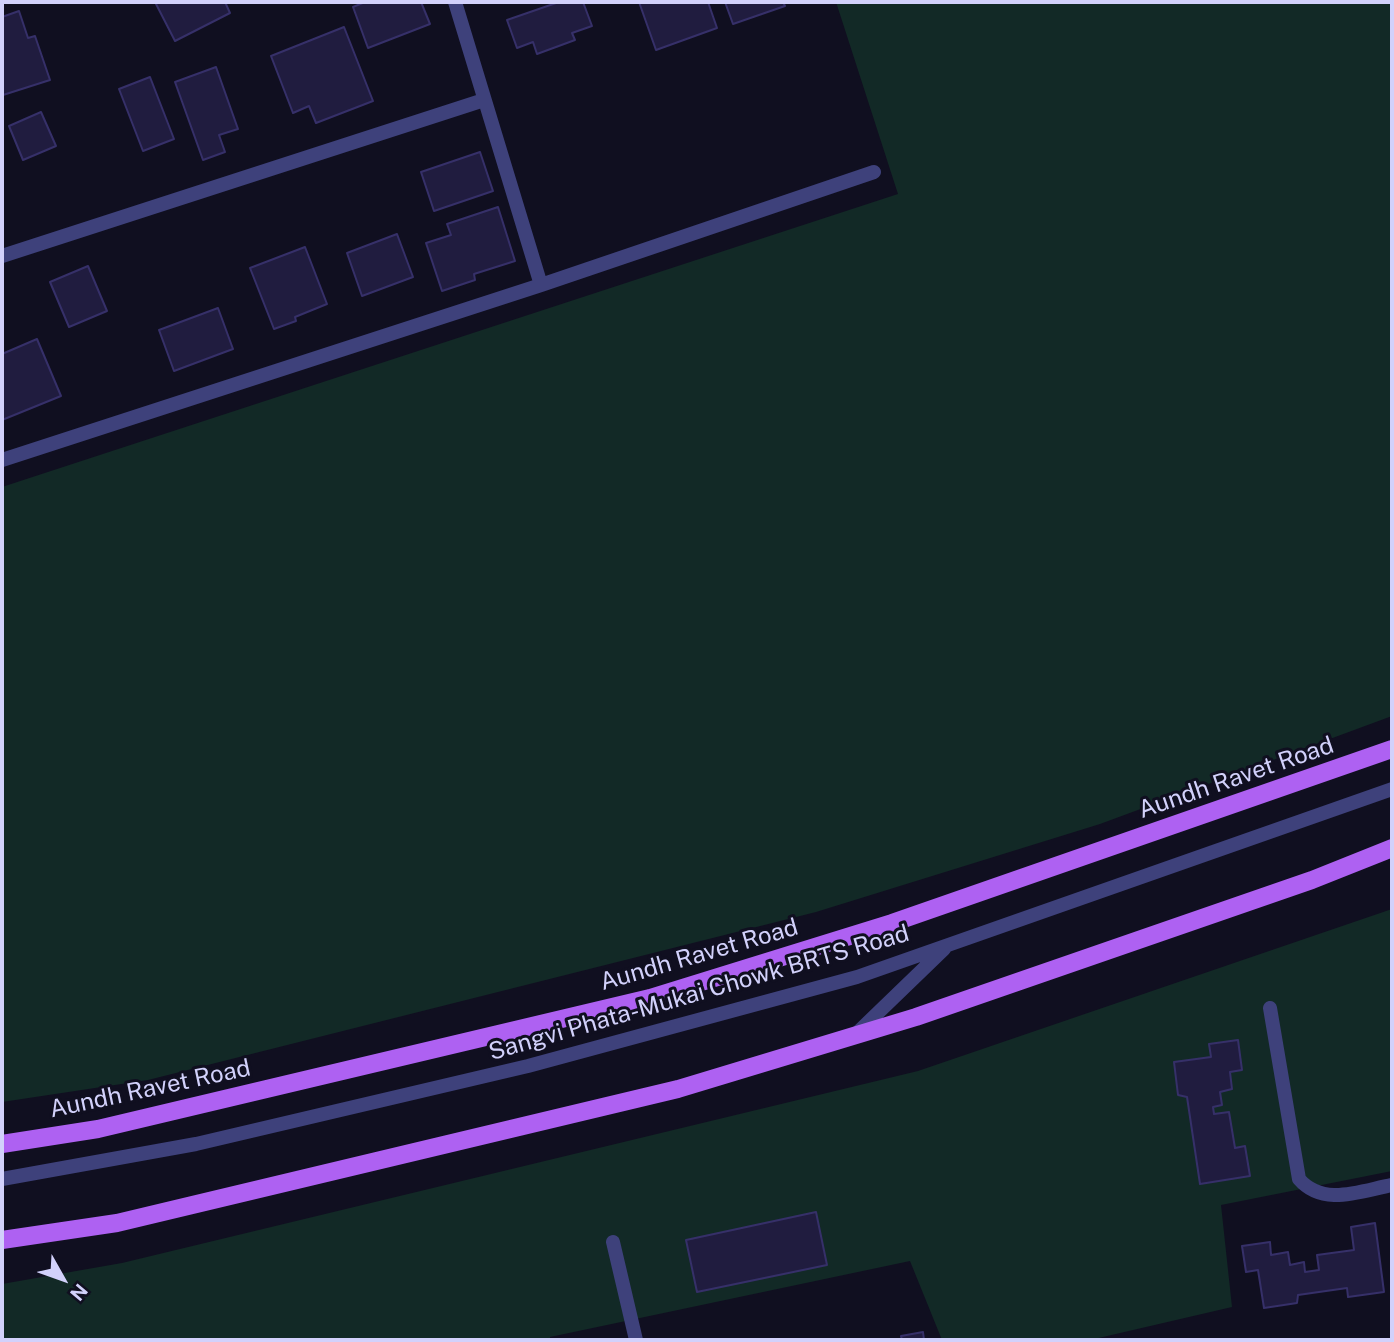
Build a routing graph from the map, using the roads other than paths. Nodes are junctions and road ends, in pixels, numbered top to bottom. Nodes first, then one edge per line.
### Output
1 (455, 2) edge
2 (484, 100) junction
3 (874, 172) dead end
4 (2, 256) edge
5 (541, 285) junction
6 (2, 460) edge
7 (1392, 749) edge
8 (1392, 789) edge
9 (1392, 848) edge
10 (948, 945) junction
11 (1269, 1008) dead end
12 (854, 1036) junction
13 (2, 1144) edge
14 (2, 1179) edge
15 (1392, 1185) edge
16 (2, 1240) edge
17 (613, 1242) dead end
18 (636, 1340) edge

1 - 2 lane
2 - 4 lane
2 - 5 lane
3 - 5 lane
5 - 6 lane
7 - 13 main road, Aundh Ravet Road
8 - 10 lane, Sangvi Phata-Mukai Chowk BRTS Road
9 - 12 main road
10 - 12 lane
10 - 14 lane, Sangvi Phata-Mukai Chowk BRTS Road
11 - 15 lane
12 - 16 main road
17 - 18 lane

